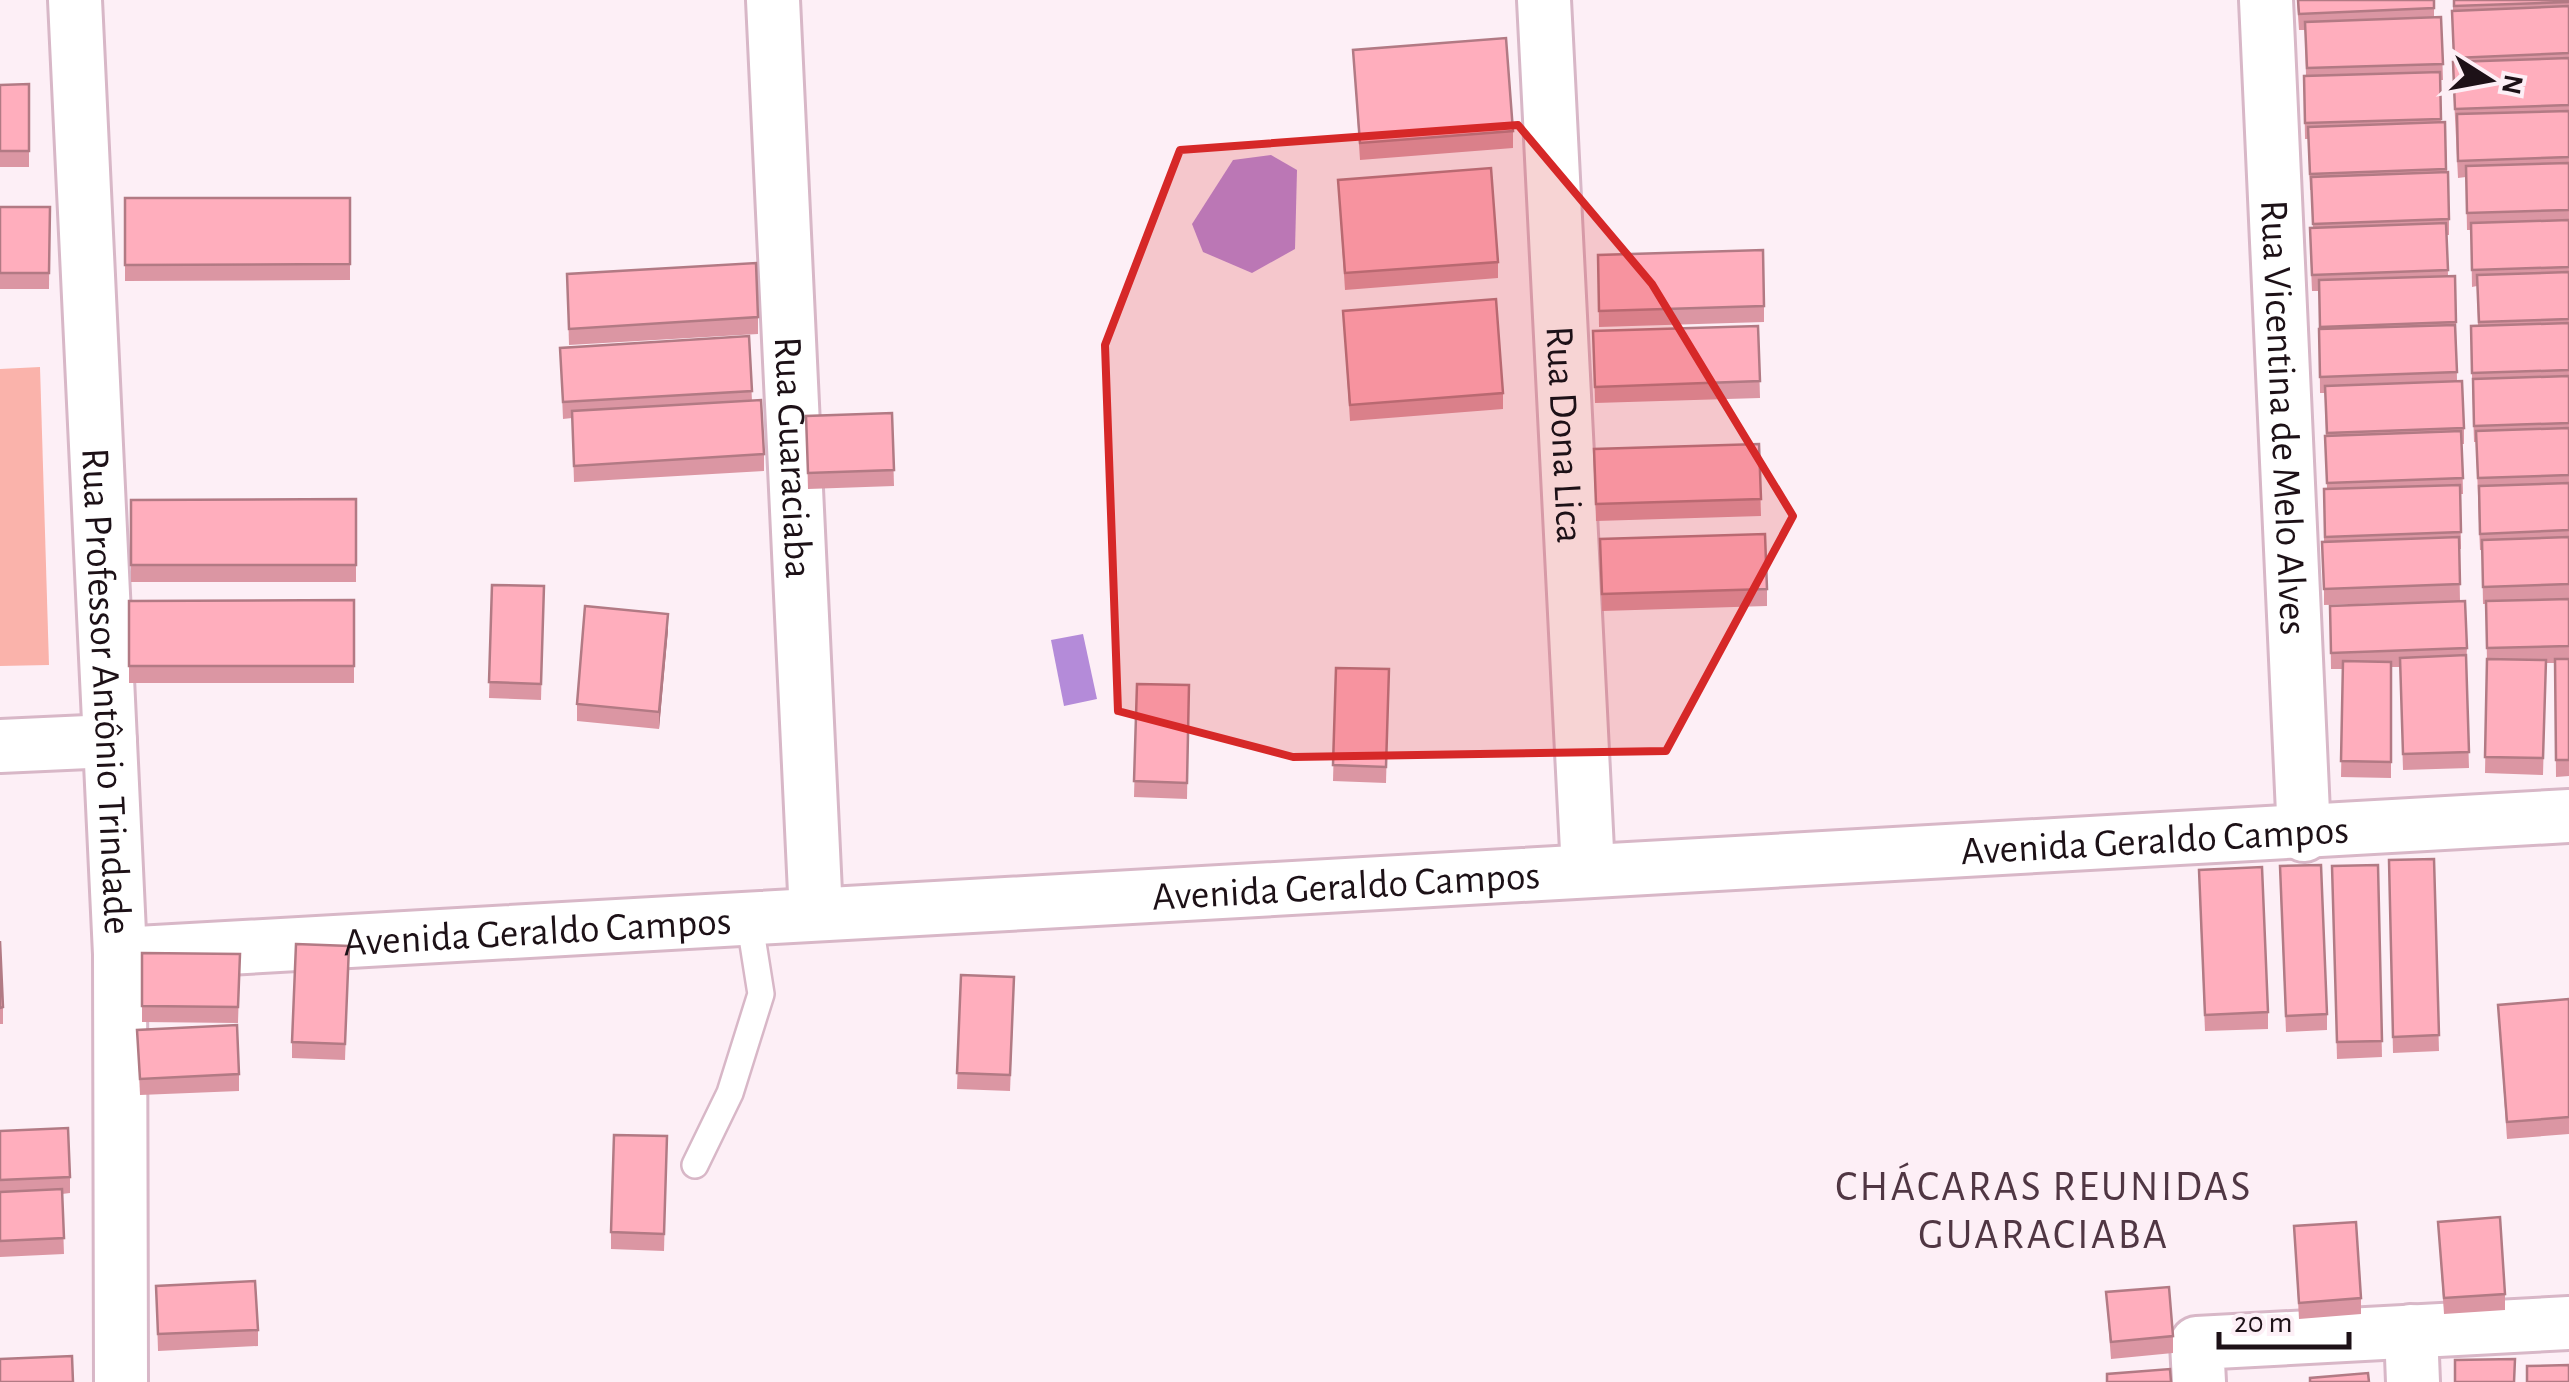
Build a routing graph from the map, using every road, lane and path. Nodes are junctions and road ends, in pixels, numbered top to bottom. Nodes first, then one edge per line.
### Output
1 (75, 0) edge
2 (774, 0) edge
3 (1544, 0) edge
4 (2266, 0) edge
5 (110, 741) junction
6 (0, 746) edge
7 (2569, 816) edge
8 (2304, 834) junction
9 (1588, 870) junction
10 (816, 914) junction
11 (749, 918) junction
12 (120, 954) junction
13 (695, 1164) dead end
14 (2569, 1323) edge
15 (2412, 1357) edge
16 (2198, 1362) edge
17 (121, 1382) edge

1 - 5 street, Rua Professor Antônio Trindade
2 - 10 street, Rua Guaraciaba
3 - 9 street, Rua Dona Lica
4 - 8 street, Rua Vicentina de Melo Alves
5 - 6 street
5 - 12 street, Rua Professor Antônio Trindade
7 - 8 street, Avenida Geraldo Campos
8 - 9 street, Avenida Geraldo Campos
9 - 10 street, Avenida Geraldo Campos
10 - 11 street, Avenida Geraldo Campos
11 - 12 street, Avenida Geraldo Campos
11 - 13 lane
12 - 17 street, Rua Professor Antônio Trindade
14 - 15 street
15 - 16 street

